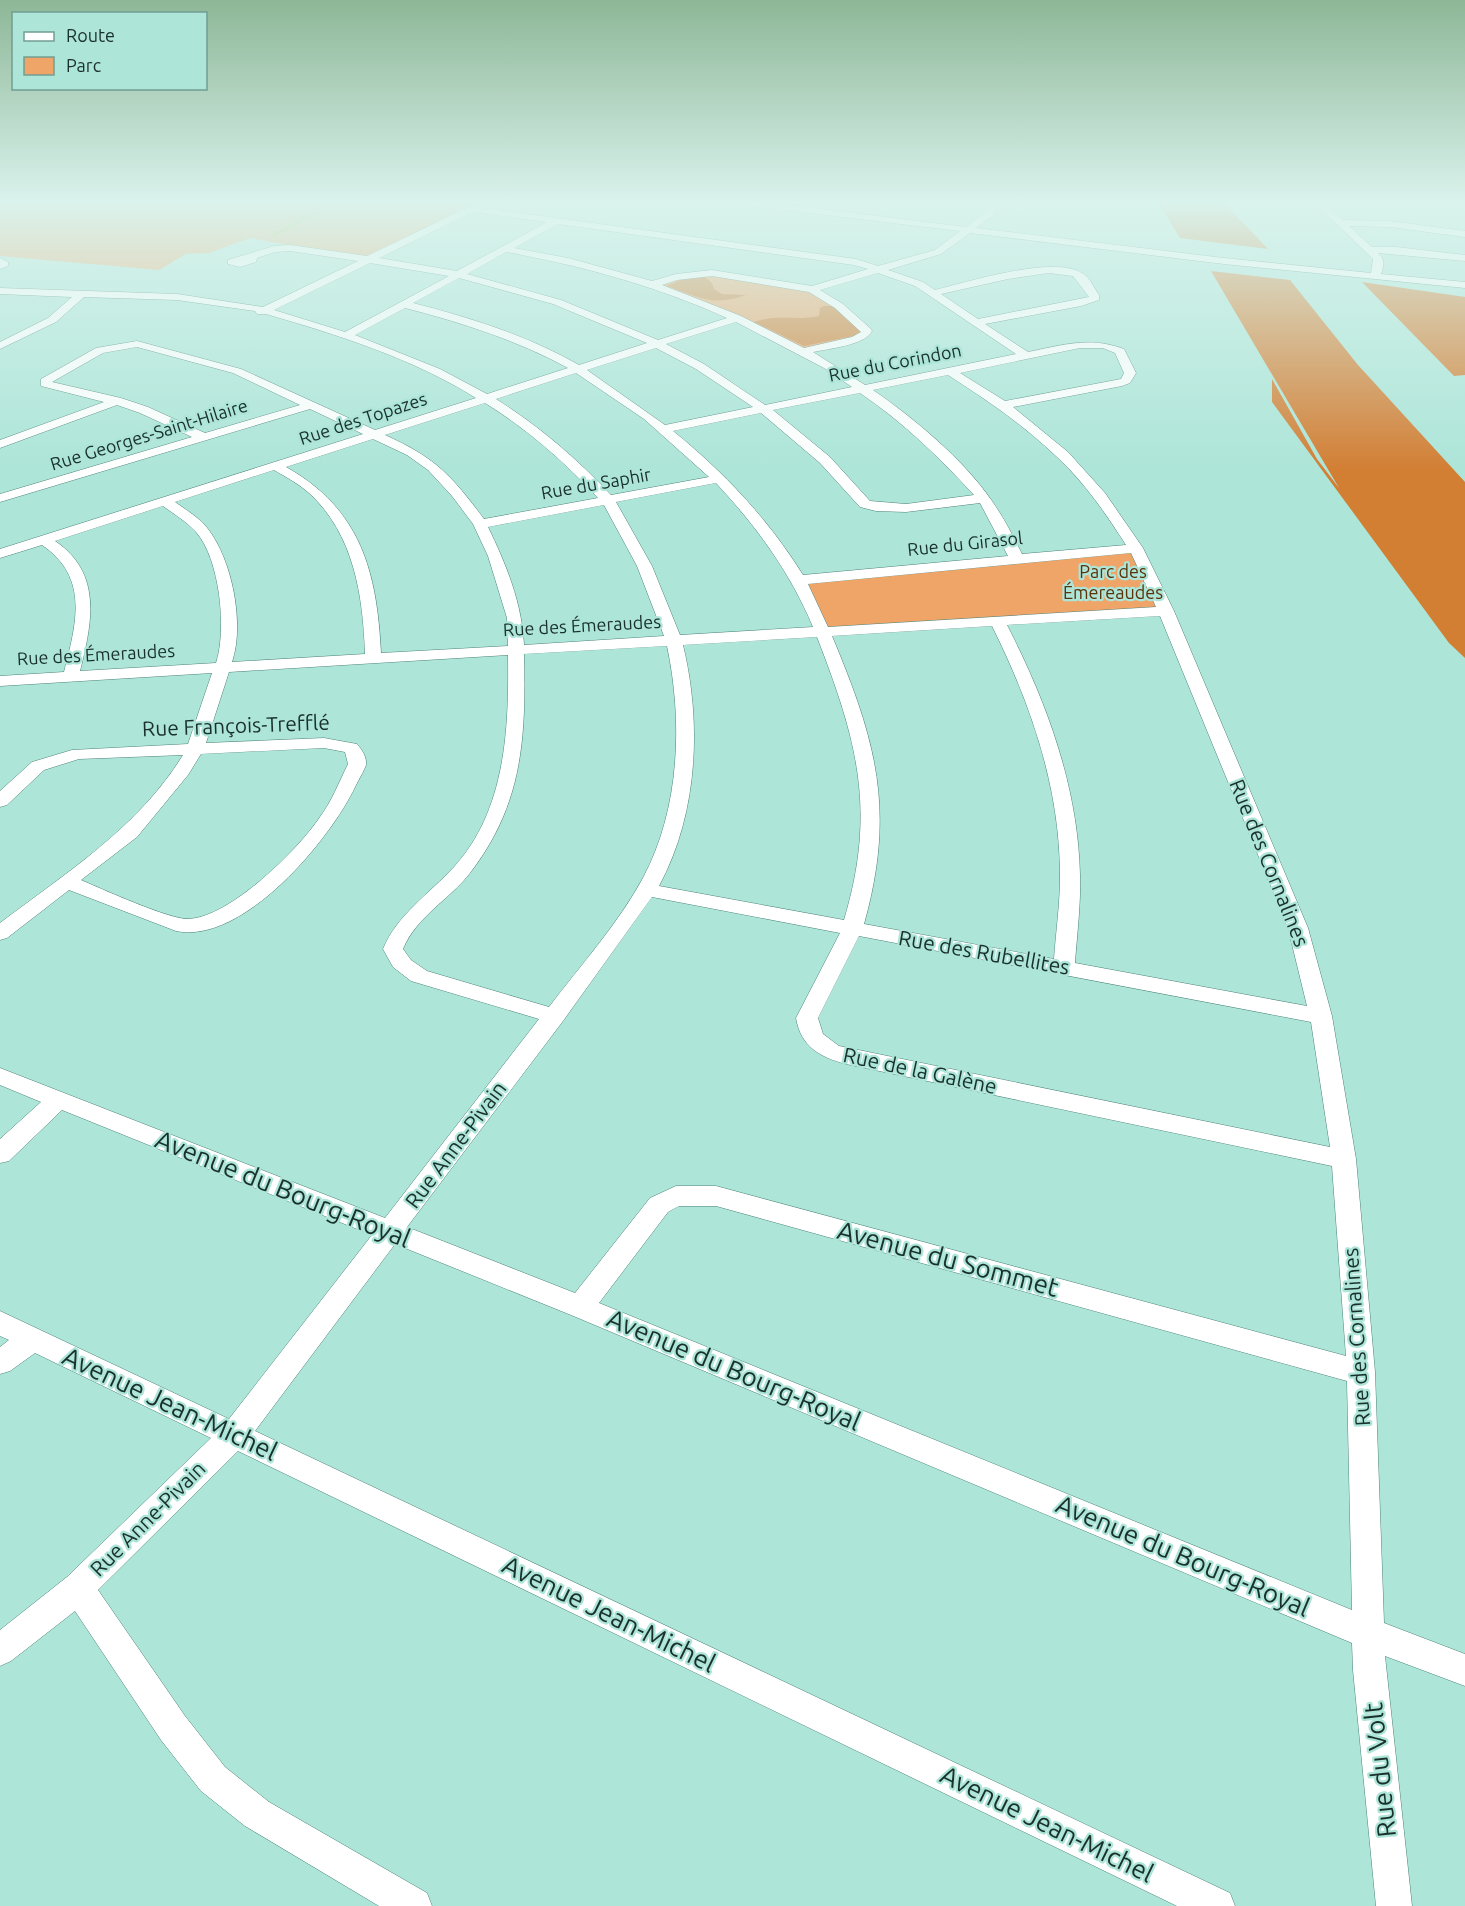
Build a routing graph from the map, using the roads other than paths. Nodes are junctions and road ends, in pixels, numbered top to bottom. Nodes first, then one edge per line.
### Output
1 (0, 291) edge
2 (305, 291) edge
3 (428, 291) edge
4 (520, 291) edge
5 (667, 291) edge
6 (815, 291) edge
7 (931, 291) edge
8 (946, 291) edge
9 (1091, 291) edge
10 (935, 293) junction
11 (0, 297) edge
12 (78, 297) junction
13 (404, 304) junction
14 (262, 312) junction
15 (737, 318) junction
16 (977, 322) junction
17 (347, 335) junction
18 (0, 336) edge
19 (17, 338) junction
20 (657, 344) junction
21 (0, 346) edge
22 (804, 351) junction
23 (1026, 356) junction
24 (576, 369) junction
25 (948, 370) junction
26 (862, 388) junction
27 (487, 398) junction
28 (117, 401) junction
29 (1003, 405) junction
30 (309, 406) junction
31 (763, 408) junction
32 (662, 429) junction
33 (0, 433) edge
34 (376, 434) junction
35 (202, 437) junction
36 (15, 438) junction
37 (0, 444) edge
38 (276, 466) junction
39 (718, 479) junction
40 (0, 498) edge
41 (983, 498) junction
42 (608, 500) junction
43 (165, 501) junction
44 (480, 524) junction
45 (44, 540) junction
46 (1136, 548) junction
47 (0, 554) edge
48 (1017, 559) junction
49 (799, 580) junction
50 (1166, 611) junction
51 (996, 621) junction
52 (823, 631) junction
53 (675, 640) junction
54 (515, 650) junction
55 (373, 657) junction
56 (221, 667) junction
57 (70, 676) junction
58 (0, 681) edge
59 (195, 749) junction
60 (0, 801) edge
61 (67, 882) junction
62 (648, 890) junction
63 (851, 929) junction
64 (0, 933) edge
65 (1064, 967) junction
66 (555, 1016) junction
67 (1321, 1016) junction
68 (0, 1076) edge
69 (58, 1100) junction
70 (0, 1154) edge
71 (1344, 1159) junction
72 (390, 1232) junction
73 (580, 1306) junction
74 (0, 1323) edge
75 (33, 1339) junction
76 (0, 1362) edge
77 (1361, 1371) junction
78 (235, 1434) junction
79 (78, 1588) junction
80 (1370, 1634) junction
81 (0, 1650) edge
82 (1465, 1670) edge
83 (414, 1906) edge
84 (1217, 1906) edge
85 (1394, 1906) edge

1 - 12 street
2 - 14 street
3 - 13 street
4 - 20 street
5 - 15 street
6 - 22 street
7 - 10 street
8 - 10 street
9 - 16 street
10 - 16 street
11 - 12 street
12 - 14 street, Rue Anne-Pivain
12 - 19 street
13 - 17 street
13 - 24 street, Rue de la Galène
14 - 17 street, Rue Anne-Pivain
15 - 20 street, Rue des Topazes
15 - 22 street
16 - 23 street
17 - 27 street, Rue Anne-Pivain
18 - 19 street
19 - 21 street
20 - 24 street, Rue des Topazes
20 - 31 street
22 - 26 street
23 - 25 street, Rue du Corindon
23 - 29 street, Rue du Corindon
24 - 27 street, Rue des Topazes
24 - 32 street, Rue de la Galène
25 - 26 street, Rue du Corindon
25 - 29 street, Rue des Cornalines
26 - 31 street, Rue du Corindon
26 - 41 street
27 - 34 street, Rue des Topazes
27 - 42 street, Rue Anne-Pivain
28 - 30 street
28 - 35 street
28 - 36 street
29 - 46 street, Rue des Cornalines
30 - 34 street
30 - 35 street, Rue Georges-Saint-Hilaire
31 - 32 street, Rue du Corindon
31 - 41 street
32 - 39 street, Rue de la Galène
33 - 36 street
34 - 38 street, Rue des Topazes
34 - 44 street
35 - 40 street, Rue Georges-Saint-Hilaire
36 - 37 street
38 - 43 street, Rue des Topazes
38 - 55 street
39 - 42 street, Rue du Saphir
39 - 49 street, Rue de la Galène
41 - 48 street
42 - 44 street, Rue du Saphir
42 - 53 street, Rue Anne-Pivain
43 - 45 street, Rue des Topazes
43 - 56 street
44 - 54 street
45 - 47 street, Rue des Topazes
45 - 57 street
46 - 48 street, Rue du Girasol
46 - 50 street, Rue des Cornalines
48 - 49 street, Rue du Girasol
49 - 52 street, Rue de la Galène
50 - 51 street, Rue des Émeraudes
50 - 67 street, Rue des Cornalines
51 - 52 street, Rue des Émeraudes
51 - 65 street
52 - 53 street, Rue des Émeraudes
52 - 63 street, Rue de la Galène
53 - 54 street, Rue des Émeraudes
53 - 62 street, Rue Anne-Pivain
54 - 55 street, Rue des Émeraudes
54 - 66 street
55 - 56 street, Rue des Émeraudes
56 - 57 street, Rue des Émeraudes
56 - 59 street
57 - 58 street, Rue des Émeraudes
59 - 60 street, Rue François-Trefflé
59 - 61 street
59 - 61 street, Rue François-Trefflé
61 - 64 street
62 - 63 street, Rue des Rubellites
62 - 66 street, Rue Anne-Pivain
63 - 65 street, Rue des Rubellites
63 - 71 street, Rue de la Galène
65 - 67 street, Rue des Rubellites
66 - 72 street, Rue Anne-Pivain
67 - 71 street, Rue des Cornalines
68 - 69 street, Avenue du Bourg-Royal
69 - 70 street
69 - 72 street, Avenue du Bourg-Royal
71 - 77 street, Rue des Cornalines
72 - 73 street, Avenue du Bourg-Royal
72 - 78 street, Rue Anne-Pivain
73 - 77 street, Avenue du Sommet
73 - 80 street, Avenue du Bourg-Royal
74 - 75 street, Avenue Jean-Michel
75 - 76 street
75 - 78 street, Avenue Jean-Michel
77 - 80 street, Rue des Cornalines
78 - 79 street, Rue Anne-Pivain
78 - 84 street, Avenue Jean-Michel
79 - 81 street, Rue Anne-Pivain
79 - 83 street
80 - 82 street, Avenue du Bourg-Royal
80 - 85 street, Rue du Volt

